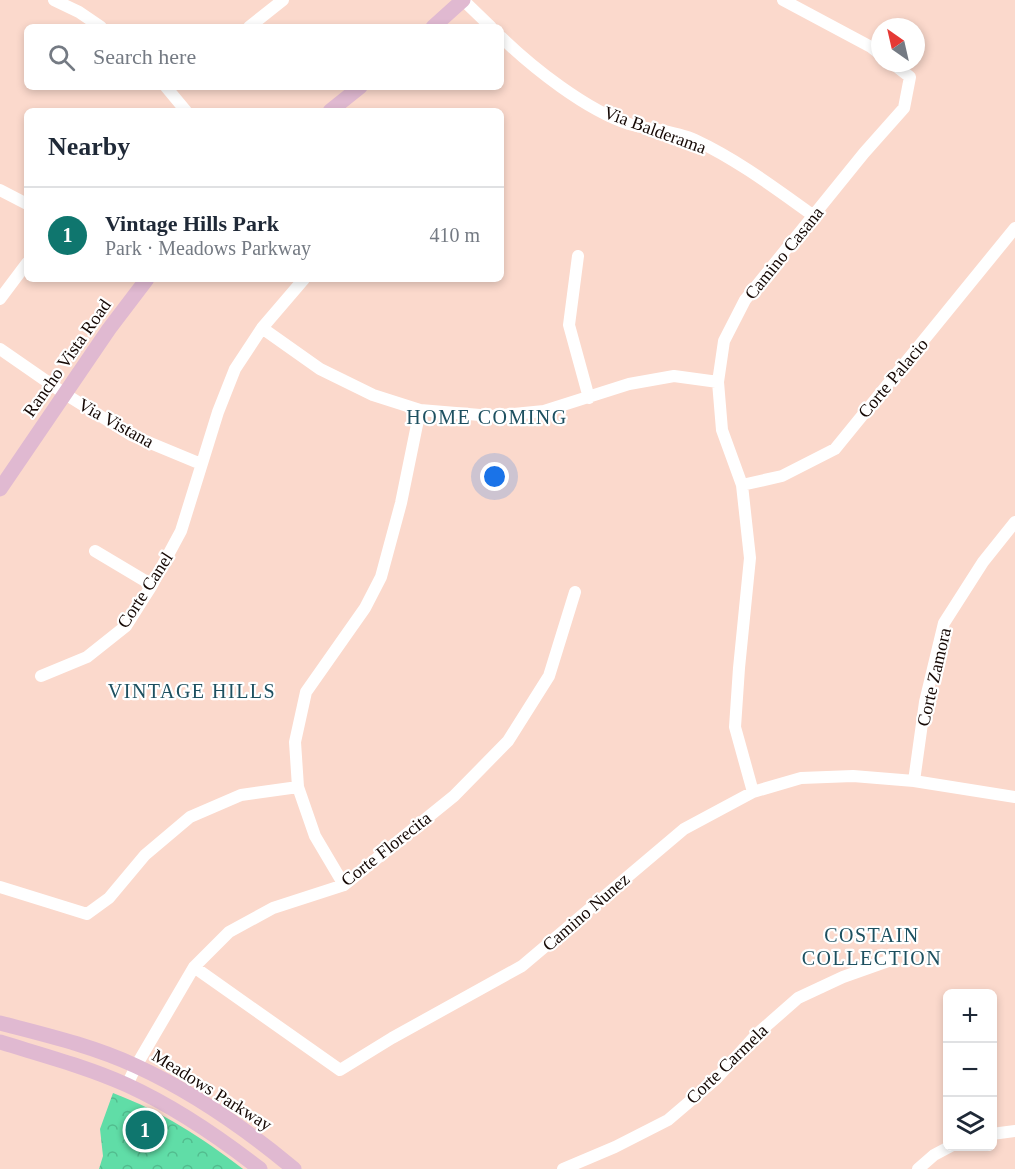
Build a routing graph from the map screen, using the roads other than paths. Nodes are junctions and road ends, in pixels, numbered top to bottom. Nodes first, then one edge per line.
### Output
1 (54, 0) edge
2 (283, 0) edge
3 (463, 0) edge
4 (784, 0) edge
5 (97, 24) edge
6 (253, 24) edge
7 (436, 24) edge
8 (488, 24) edge
9 (504, 40) edge
10 (871, 47) edge
11 (904, 72) edge
12 (171, 90) edge
13 (356, 90) edge
14 (184, 108) edge
15 (334, 108) edge
16 (0, 190) edge
17 (24, 202) edge
18 (814, 216) junction
19 (1015, 228) edge
20 (578, 256) dead end
21 (24, 267) edge
22 (145, 282) edge
23 (301, 282) edge
24 (0, 299) edge
25 (262, 328) junction
26 (0, 349) edge
27 (718, 382) junction
28 (65, 394) junction
29 (589, 398) junction
30 (420, 410) junction
31 (201, 464) junction
32 (742, 485) junction
33 (0, 489) edge
34 (1015, 522) edge
35 (95, 551) dead end
36 (152, 585) junction
37 (575, 592) dead end
38 (41, 676) dead end
39 (915, 781) junction
40 (298, 787) junction
41 (753, 792) junction
42 (1015, 797) edge
43 (344, 885) junction
44 (0, 887) edge
45 (891, 960) dead end
46 (194, 967) junction
47 (0, 1023) edge
48 (0, 1042) edge
49 (136, 1066) junction
50 (127, 1085) junction
51 (1015, 1131) edge
52 (997, 1133) edge
53 (943, 1150) edge
54 (255, 1167) edge
55 (294, 1169) edge
56 (563, 1169) edge
57 (918, 1169) edge

1 - 5 street
2 - 6 street
3 - 7 main road
3 - 8 street
4 - 10 street
9 - 18 street, Via Balderama
11 - 18 street, Camino Casana
12 - 14 street
13 - 15 main road
16 - 17 street
18 - 27 street, Camino Casana
19 - 32 street, Corte Palacio
20 - 29 street
21 - 24 street
22 - 28 main road, Rancho Vista Road
23 - 25 street, Corte Canel
25 - 30 street
25 - 31 street, Corte Canel
26 - 28 street, Via Vistana
27 - 29 street
27 - 32 street, Camino Casana
28 - 31 street, Via Vistana
28 - 33 main road, Rancho Vista Road
29 - 30 street
30 - 40 street
31 - 36 street, Corte Canel
32 - 41 street, Camino Casana
34 - 39 street, Corte Zamora
35 - 36 street
36 - 38 street, Corte Canel
37 - 43 street, Corte Florecita
39 - 41 street, Camino Nunez
39 - 42 street, Camino Nunez
40 - 43 street
40 - 44 street
41 - 46 street, Camino Nunez
43 - 46 street, Corte Florecita
45 - 56 street, Corte Carmela
46 - 49 street, Corte Florecita
47 - 49 main road, Meadows Parkway
48 - 50 main road, Meadows Parkway
49 - 50 street, Corte Florecita
49 - 55 main road, Meadows Parkway
50 - 54 main road, Meadows Parkway
51 - 52 street
53 - 57 street

